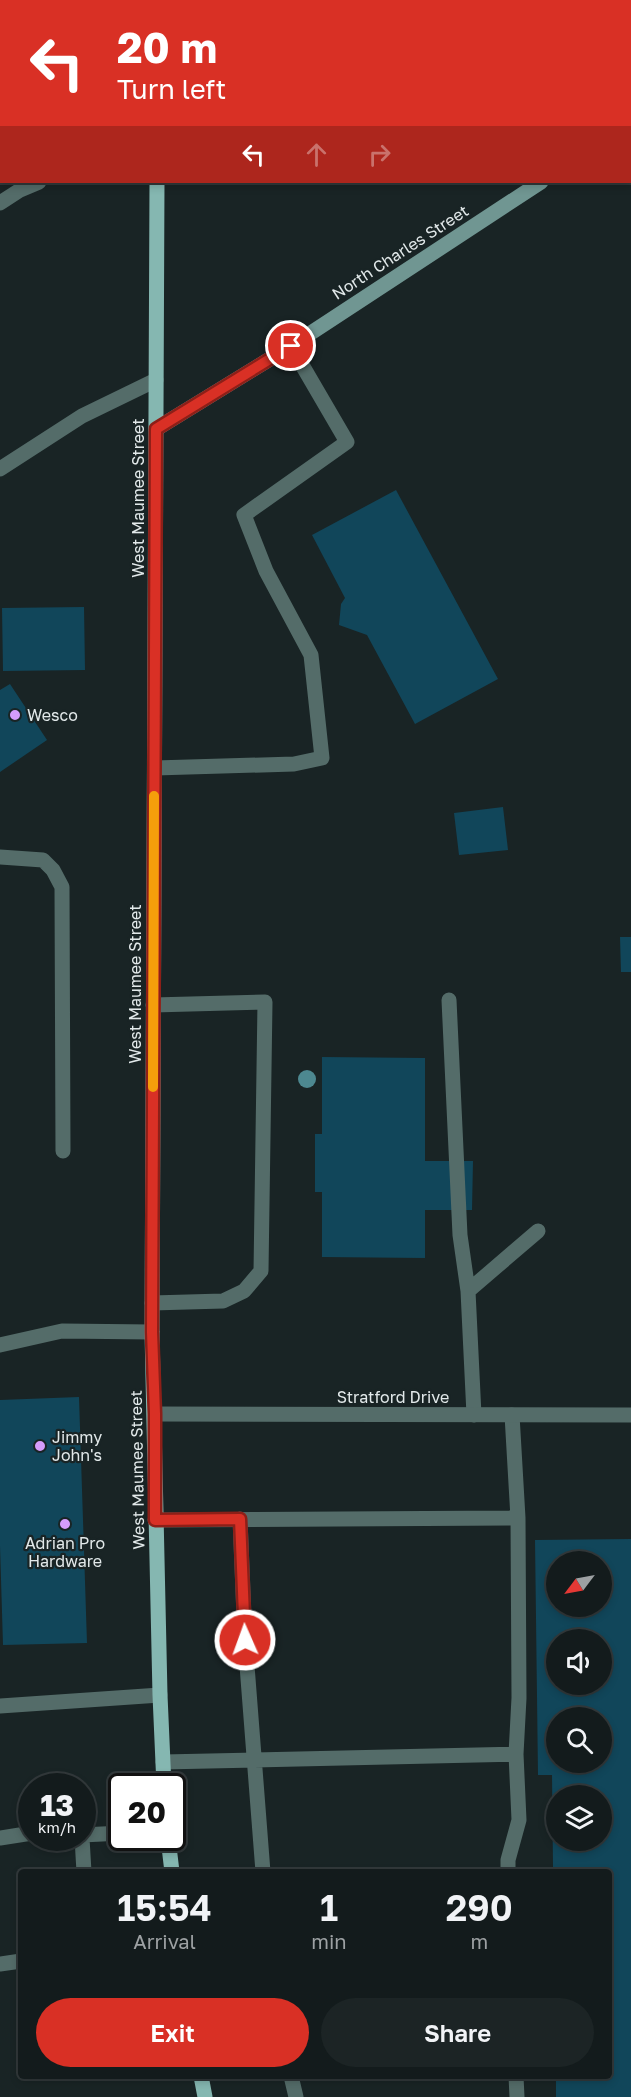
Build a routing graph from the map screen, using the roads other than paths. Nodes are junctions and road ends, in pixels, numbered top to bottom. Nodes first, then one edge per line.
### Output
1 (37, 183) edge
2 (156, 183) edge
3 (539, 183) edge
4 (0, 203) edge
5 (291, 346) junction
6 (156, 380) junction
7 (156, 429) junction
8 (0, 469) edge
9 (155, 768) junction
10 (0, 857) edge
11 (449, 1000) dead end
12 (153, 1005) junction
13 (63, 1151) dead end
14 (538, 1231) dead end
15 (468, 1291) junction
16 (152, 1304) junction
17 (152, 1332) junction
18 (0, 1345) edge
19 (155, 1414) junction
20 (474, 1415) junction
21 (512, 1415) junction
22 (631, 1415) edge
23 (518, 1518) junction
24 (240, 1519) junction
25 (155, 1520) junction
26 (160, 1695) junction
27 (0, 1706) edge
28 (516, 1754) junction
29 (254, 1760) junction
30 (163, 1762) junction
31 (163, 1773) edge
32 (18, 1835) edge
33 (0, 1838) edge
34 (83, 1851) edge
35 (170, 1851) edge
36 (84, 1869) edge
37 (172, 1869) edge
38 (263, 1869) edge
39 (508, 1869) edge
40 (18, 1961) edge
41 (0, 1964) edge
42 (202, 2079) edge
43 (292, 2079) edge
44 (516, 2079) edge
45 (205, 2097) edge
46 (296, 2097) edge
47 (517, 2097) edge

1 - 4 street
2 - 6 main road, West Maumee Street
3 - 5 street, North Charles Street
5 - 7 street, North Charles Street
5 - 9 street
6 - 7 main road, West Maumee Street
6 - 8 street
7 - 9 main road, West Maumee Street
9 - 12 main road, West Maumee Street
10 - 13 street
11 - 15 street
12 - 16 main road, West Maumee Street
12 - 16 street
14 - 15 street
15 - 20 street
16 - 17 main road, West Maumee Street
17 - 18 street
17 - 19 main road, West Maumee Street
19 - 20 street, Stratford Drive
19 - 25 main road, West Maumee Street
20 - 21 street, Stratford Drive
21 - 22 street, Stratford Drive
21 - 23 street
23 - 24 street
23 - 28 street
24 - 25 street
24 - 29 street
25 - 26 main road, West Maumee Street
26 - 27 street
26 - 30 main road, West Maumee Street
28 - 29 street
28 - 39 street
29 - 30 street
29 - 38 street
30 - 31 main road, West Maumee Street
32 - 33 street
34 - 36 street
35 - 37 main road
40 - 41 street
42 - 45 main road
43 - 46 street
44 - 47 street

